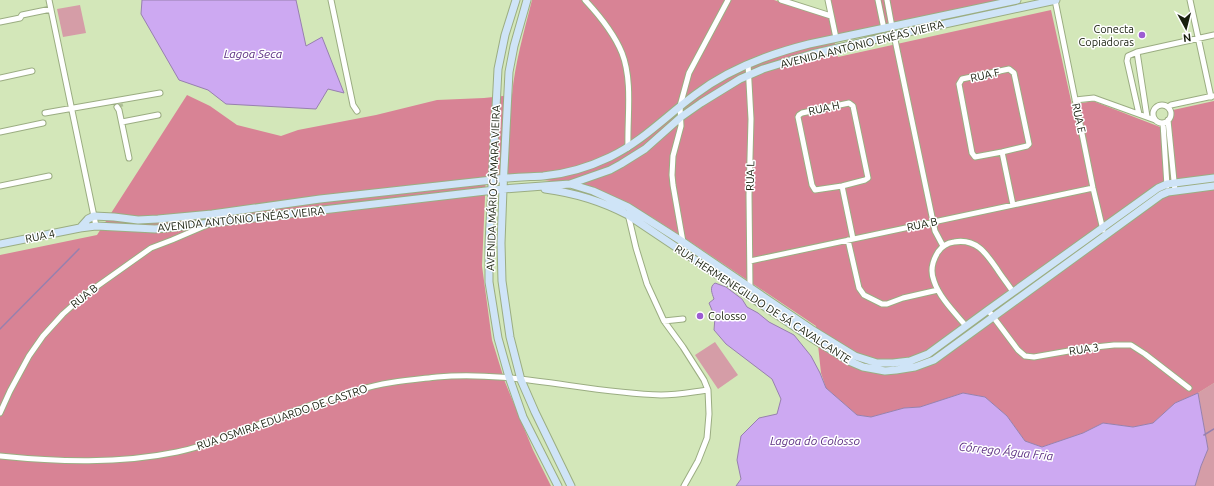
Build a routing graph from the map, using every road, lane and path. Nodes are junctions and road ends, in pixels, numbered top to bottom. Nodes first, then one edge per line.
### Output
1 (49, 0) edge
2 (331, 0) edge
3 (516, 0) edge
4 (527, 0) edge
5 (585, 0) edge
6 (728, 0) edge
7 (781, 0) edge
8 (828, 0) edge
9 (878, 0) edge
10 (887, 0) edge
11 (1017, 0) edge
12 (1055, 0) edge
13 (1190, 0) edge
14 (51, 9) junction
15 (831, 16) junction
16 (0, 22) edge
17 (892, 27) junction
18 (884, 29) junction
19 (894, 35) junction
20 (1214, 35) edge
21 (836, 38) junction
22 (1198, 39) junction
23 (1137, 52) junction
24 (748, 64) junction
25 (32, 72) dead end
26 (749, 75) junction
27 (0, 78) edge
28 (160, 93) dead end
29 (1213, 96) edge
30 (1075, 100) junction
31 (119, 105) junction
32 (1145, 105) junction
33 (680, 106) junction
34 (1168, 107) junction
35 (71, 108) junction
36 (1156, 108) junction
37 (356, 111) dead end
38 (44, 113) dead end
39 (1139, 114) junction
40 (158, 115) dead end
41 (681, 117) junction
42 (1147, 117) junction
43 (1155, 120) junction
44 (122, 122) junction
45 (1166, 122) junction
46 (43, 123) dead end
47 (0, 132) edge
48 (628, 148) junction
49 (1002, 152) junction
50 (129, 158) dead end
51 (49, 176) dead end
52 (504, 178) junction
53 (1214, 178) edge
54 (492, 180) junction
55 (570, 184) junction
56 (1171, 184) junction
57 (0, 186) edge
58 (842, 186) junction
59 (1214, 186) edge
60 (533, 187) junction
61 (1093, 188) junction
62 (503, 189) junction
63 (491, 192) junction
64 (1172, 192) junction
65 (1013, 205) junction
66 (628, 207) junction
67 (628, 215) junction
68 (94, 216) junction
69 (934, 222) junction
70 (209, 224) junction
71 (96, 226) junction
72 (80, 228) junction
73 (1104, 231) junction
74 (850, 239) junction
75 (683, 242) junction
76 (0, 244) edge
77 (943, 246) junction
78 (750, 260) junction
79 (750, 287) junction
80 (938, 290) junction
81 (1013, 292) junction
82 (988, 310) junction
83 (993, 317) junction
84 (683, 319) dead end
85 (664, 320) junction
86 (966, 326) junction
87 (509, 378) junction
88 (521, 380) junction
89 (1189, 388) dead end
90 (708, 390) junction
91 (0, 413) edge
92 (0, 456) edge
93 (558, 486) edge
94 (571, 486) edge
95 (684, 486) edge

1 - 14 street
2 - 37 street
3 - 54 street, AVENIDA MÁRIO CÂMARA VIEIRA
4 - 52 street, AVENIDA MÁRIO CÂMARA VIEIRA
5 - 48 street
6 - 33 street
7 - 15 street
8 - 15 street
9 - 18 street
10 - 17 street
11 - 17 street, AVENIDA ANTÔNIO ENÉAS VIEIRA
12 - 19 street, AVENIDA ANTÔNIO ENÉAS VIEIRA
12 - 30 street, RUA E
13 - 22 street
14 - 16 street
14 - 35 street
15 - 21 street
17 - 18 street, AVENIDA ANTÔNIO ENÉAS VIEIRA
18 - 21 street, AVENIDA ANTÔNIO ENÉAS VIEIRA
19 - 26 street, AVENIDA ANTÔNIO ENÉAS VIEIRA
19 - 69 street
20 - 22 street
21 - 24 street, AVENIDA ANTÔNIO ENÉAS VIEIRA
22 - 23 street
22 - 29 street
23 - 32 street
23 - 39 street
24 - 26 street, RUA L
24 - 33 street, AVENIDA ANTÔNIO ENÉAS VIEIRA
25 - 27 street
26 - 41 street, AVENIDA ANTÔNIO ENÉAS VIEIRA
26 - 78 street, RUA L
28 - 31 street
29 - 34 street
30 - 39 street
30 - 61 street, RUA E
31 - 35 street
31 - 44 street
32 - 36 street
32 - 42 street
33 - 41 street
33 - 48 street, AVENIDA ANTÔNIO ENÉAS VIEIRA
34 - 36 street
34 - 45 street
35 - 38 street
35 - 68 street
36 - 43 street
39 - 42 street
40 - 44 street
41 - 55 street, AVENIDA ANTÔNIO ENÉAS VIEIRA
41 - 75 street
42 - 43 street
43 - 45 street
44 - 50 street
45 - 56 street
46 - 47 street
48 - 52 street, AVENIDA ANTÔNIO ENÉAS VIEIRA
49 - 49 street, RUA F
49 - 65 street
51 - 57 street
52 - 54 street, AVENIDA ANTÔNIO ENÉAS VIEIRA
52 - 62 street, AVENIDA MÁRIO CÂMARA VIEIRA
53 - 56 street, RUA HERMENEGILDO DE SÁ CAVALCANTE
54 - 63 street, AVENIDA MÁRIO CÂMARA VIEIRA
54 - 68 street, AVENIDA ANTÔNIO ENÉAS VIEIRA
55 - 60 street, AVENIDA ANTÔNIO ENÉAS VIEIRA
55 - 66 street, RUA HERMENEGILDO DE SÁ CAVALCANTE
56 - 64 street
56 - 73 street, RUA HERMENEGILDO DE SÁ CAVALCANTE
58 - 58 street, RUA H
58 - 74 street
59 - 64 street, RUA HERMENEGILDO DE SÁ CAVALCANTE
60 - 62 street, AVENIDA ANTÔNIO ENÉAS VIEIRA
60 - 67 street, RUA HERMENEGILDO DE SÁ CAVALCANTE
61 - 65 street, RUA B
61 - 73 street, RUA E
62 - 63 street, AVENIDA ANTÔNIO ENÉAS VIEIRA
62 - 88 street, AVENIDA MÁRIO CÂMARA VIEIRA
63 - 70 street, AVENIDA ANTÔNIO ENÉAS VIEIRA
63 - 87 street, AVENIDA MÁRIO CÂMARA VIEIRA
64 - 73 street, RUA HERMENEGILDO DE SÁ CAVALCANTE
65 - 69 street, RUA B
66 - 67 street
66 - 75 street, RUA HERMENEGILDO DE SÁ CAVALCANTE
67 - 83 street, RUA HERMENEGILDO DE SÁ CAVALCANTE
67 - 85 street
68 - 71 street
68 - 72 street
69 - 74 street, RUA B
69 - 77 street
70 - 71 street, AVENIDA ANTÔNIO ENÉAS VIEIRA
70 - 91 street, RUA B
71 - 72 street, AVENIDA ANTÔNIO ENÉAS VIEIRA
72 - 76 street, RUA 4
73 - 81 street, RUA HERMENEGILDO DE SÁ CAVALCANTE
73 - 83 street, RUA HERMENEGILDO DE SÁ CAVALCANTE
74 - 78 street, RUA B
74 - 80 street
75 - 79 street, RUA HERMENEGILDO DE SÁ CAVALCANTE
77 - 80 street
77 - 81 street
78 - 79 street, RUA L
79 - 86 street, RUA HERMENEGILDO DE SÁ CAVALCANTE
80 - 86 street
81 - 82 street, RUA HERMENEGILDO DE SÁ CAVALCANTE
82 - 83 street, RUA 3
82 - 86 street, RUA HERMENEGILDO DE SÁ CAVALCANTE
83 - 89 street, RUA 3
84 - 85 street
85 - 90 street
87 - 88 street, RUA OSMIRA EDUARDO DE CASTRO
87 - 92 street, RUA OSMIRA EDUARDO DE CASTRO
87 - 93 street, AVENIDA MÁRIO CÂMARA VIEIRA
88 - 90 street, RUA OSMIRA EDUARDO DE CASTRO
88 - 94 street, AVENIDA MÁRIO CÂMARA VIEIRA
90 - 95 street

